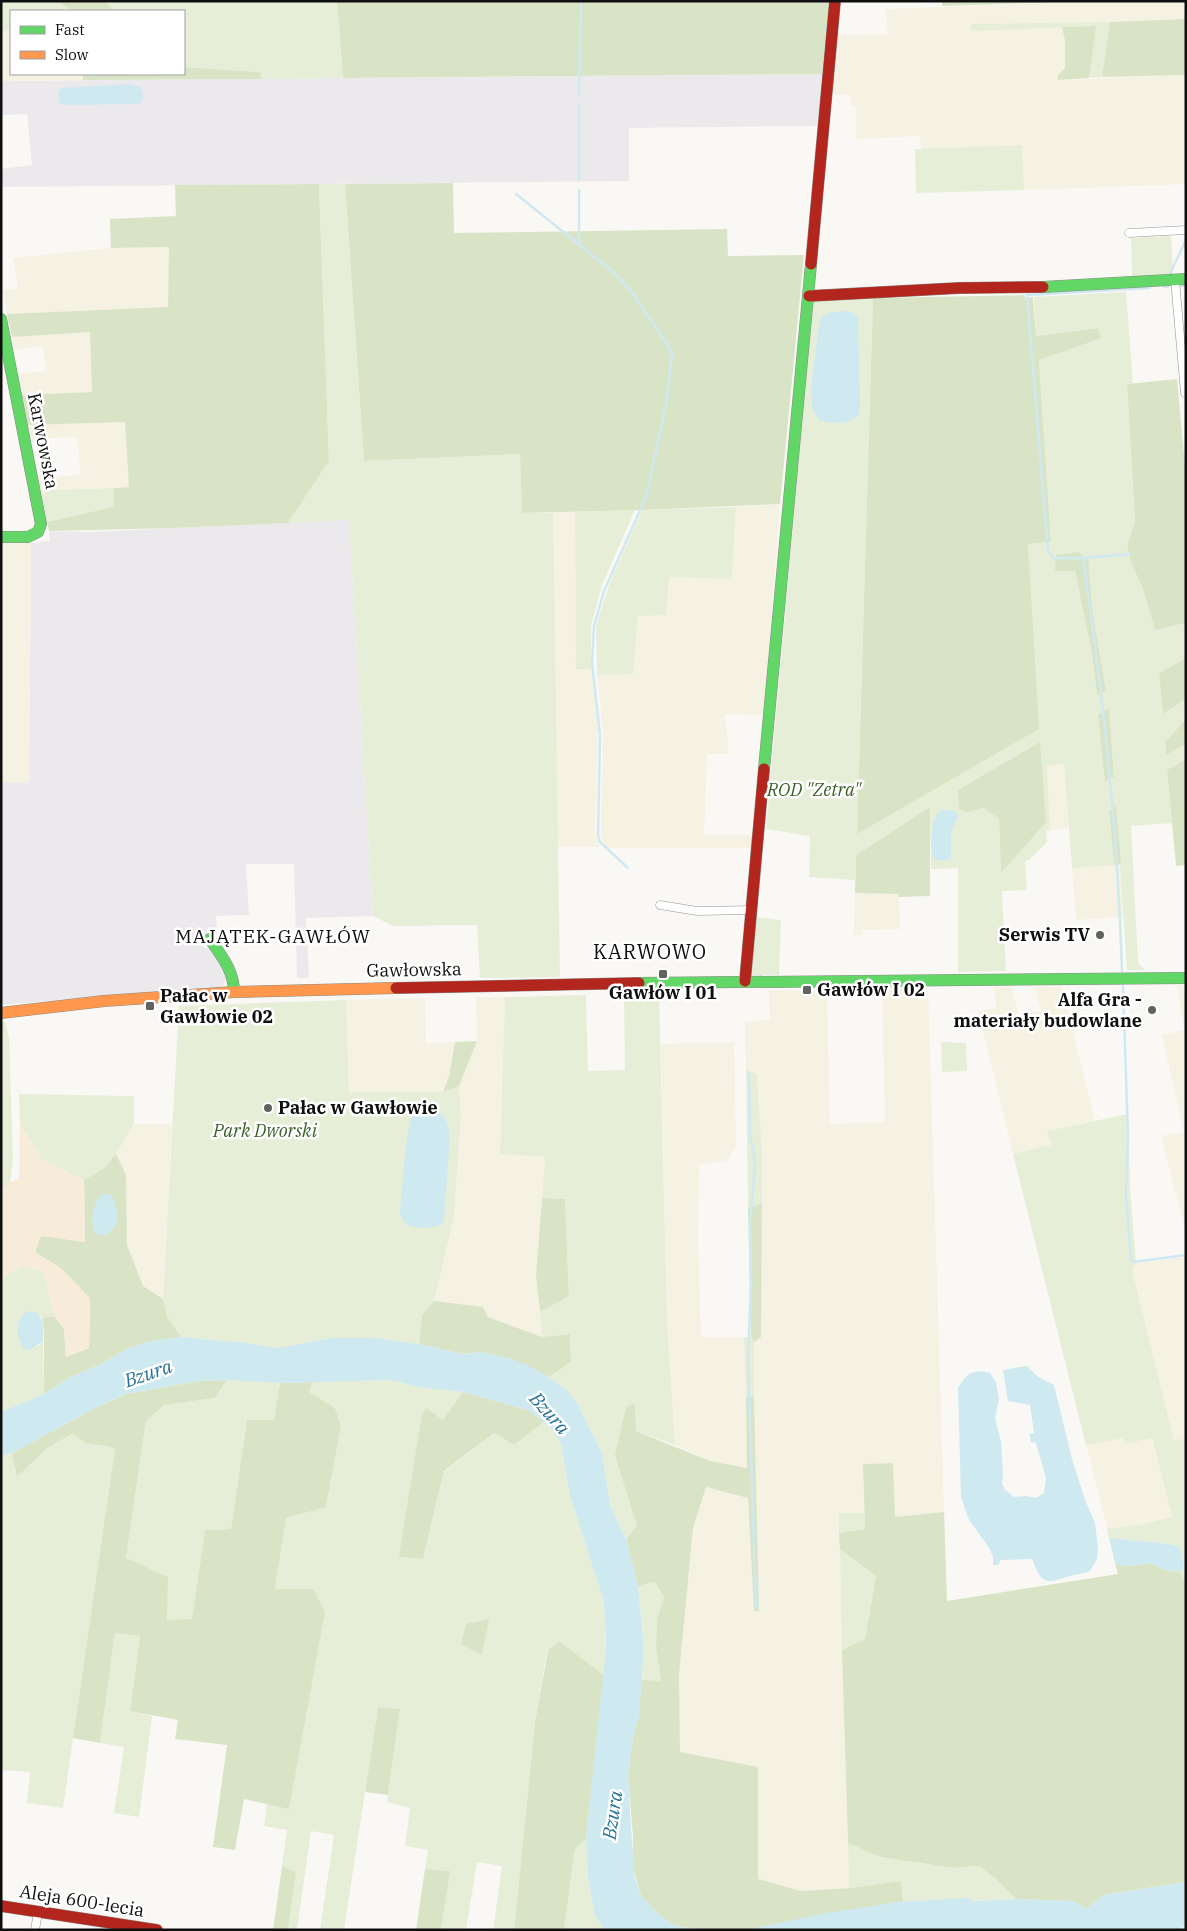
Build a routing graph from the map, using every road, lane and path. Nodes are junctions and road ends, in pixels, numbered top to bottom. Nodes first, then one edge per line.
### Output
1 (835, 1) edge
2 (1186, 230) edge
3 (1129, 233) dead end
4 (1180, 280) edge
5 (809, 296) junction
6 (1, 319) edge
7 (1185, 393) edge
8 (1, 537) edge
9 (660, 905) dead end
10 (752, 910) junction
11 (210, 938) dead end
12 (1186, 978) edge
13 (745, 981) junction
14 (234, 992) junction
15 (1, 1013) edge
16 (1, 1906) edge
17 (38, 1912) junction
18 (36, 1930) edge
19 (156, 1930) edge

1 - 5 street
2 - 3 street
4 - 5 street
4 - 7 street
5 - 10 street
6 - 8 street, Karwowska
9 - 10 street
10 - 13 street
11 - 14 street
12 - 13 street, Gawłowska
13 - 14 street, Gawłowska
14 - 15 street, Gawłowska
16 - 17 street, Aleja 600-lecia
17 - 18 street
17 - 19 street, Aleja 600-lecia

